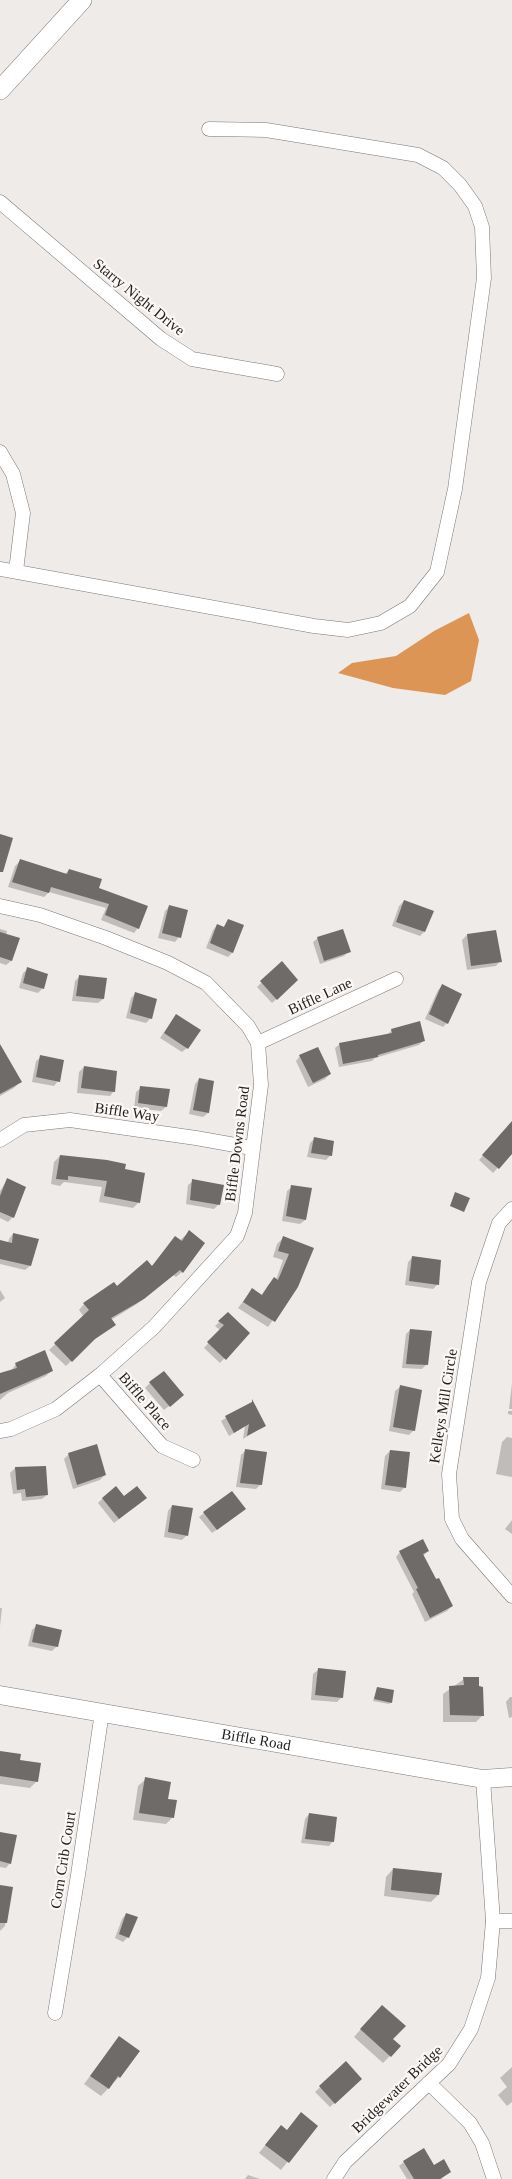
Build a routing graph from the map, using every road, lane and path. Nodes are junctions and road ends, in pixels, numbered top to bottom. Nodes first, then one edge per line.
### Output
1 (82, 0) edge
2 (0, 90) edge
3 (210, 129) dead end
4 (0, 202) edge
5 (277, 374) dead end
6 (0, 452) edge
7 (0, 569) edge
8 (16, 571) junction
9 (0, 906) edge
10 (396, 979) dead end
11 (258, 1043) junction
12 (0, 1140) edge
13 (252, 1148) junction
14 (512, 1209) edge
15 (100, 1375) junction
16 (0, 1431) edge
17 (193, 1460) dead end
18 (512, 1596) edge
19 (0, 1695) edge
20 (102, 1712) junction
21 (512, 1777) edge
22 (483, 1779) junction
23 (494, 1921) junction
24 (512, 1921) edge
25 (55, 2013) dead end
26 (429, 2082) junction
27 (334, 2179) edge
28 (494, 2179) edge

1 - 2 main road
3 - 8 street
4 - 5 street, Starry Night Drive
6 - 8 street
7 - 8 street
9 - 11 street, Biffle Downs Road
10 - 11 street, Biffle Lane
11 - 13 street, Biffle Downs Road
12 - 13 street, Biffle Way
13 - 15 street, Biffle Downs Road
14 - 18 street, Kelleys Mill Circle
15 - 16 street, Biffle Downs Road
15 - 17 street, Biffle Place
19 - 20 street, Biffle Road
20 - 22 street, Biffle Road
20 - 25 street, Corn Crib Court
21 - 22 street, Biffle Road
22 - 23 street, Bridgewater Bridge
23 - 24 street
23 - 26 street, Bridgewater Bridge
26 - 27 street, Bridgewater Bridge
26 - 28 street

